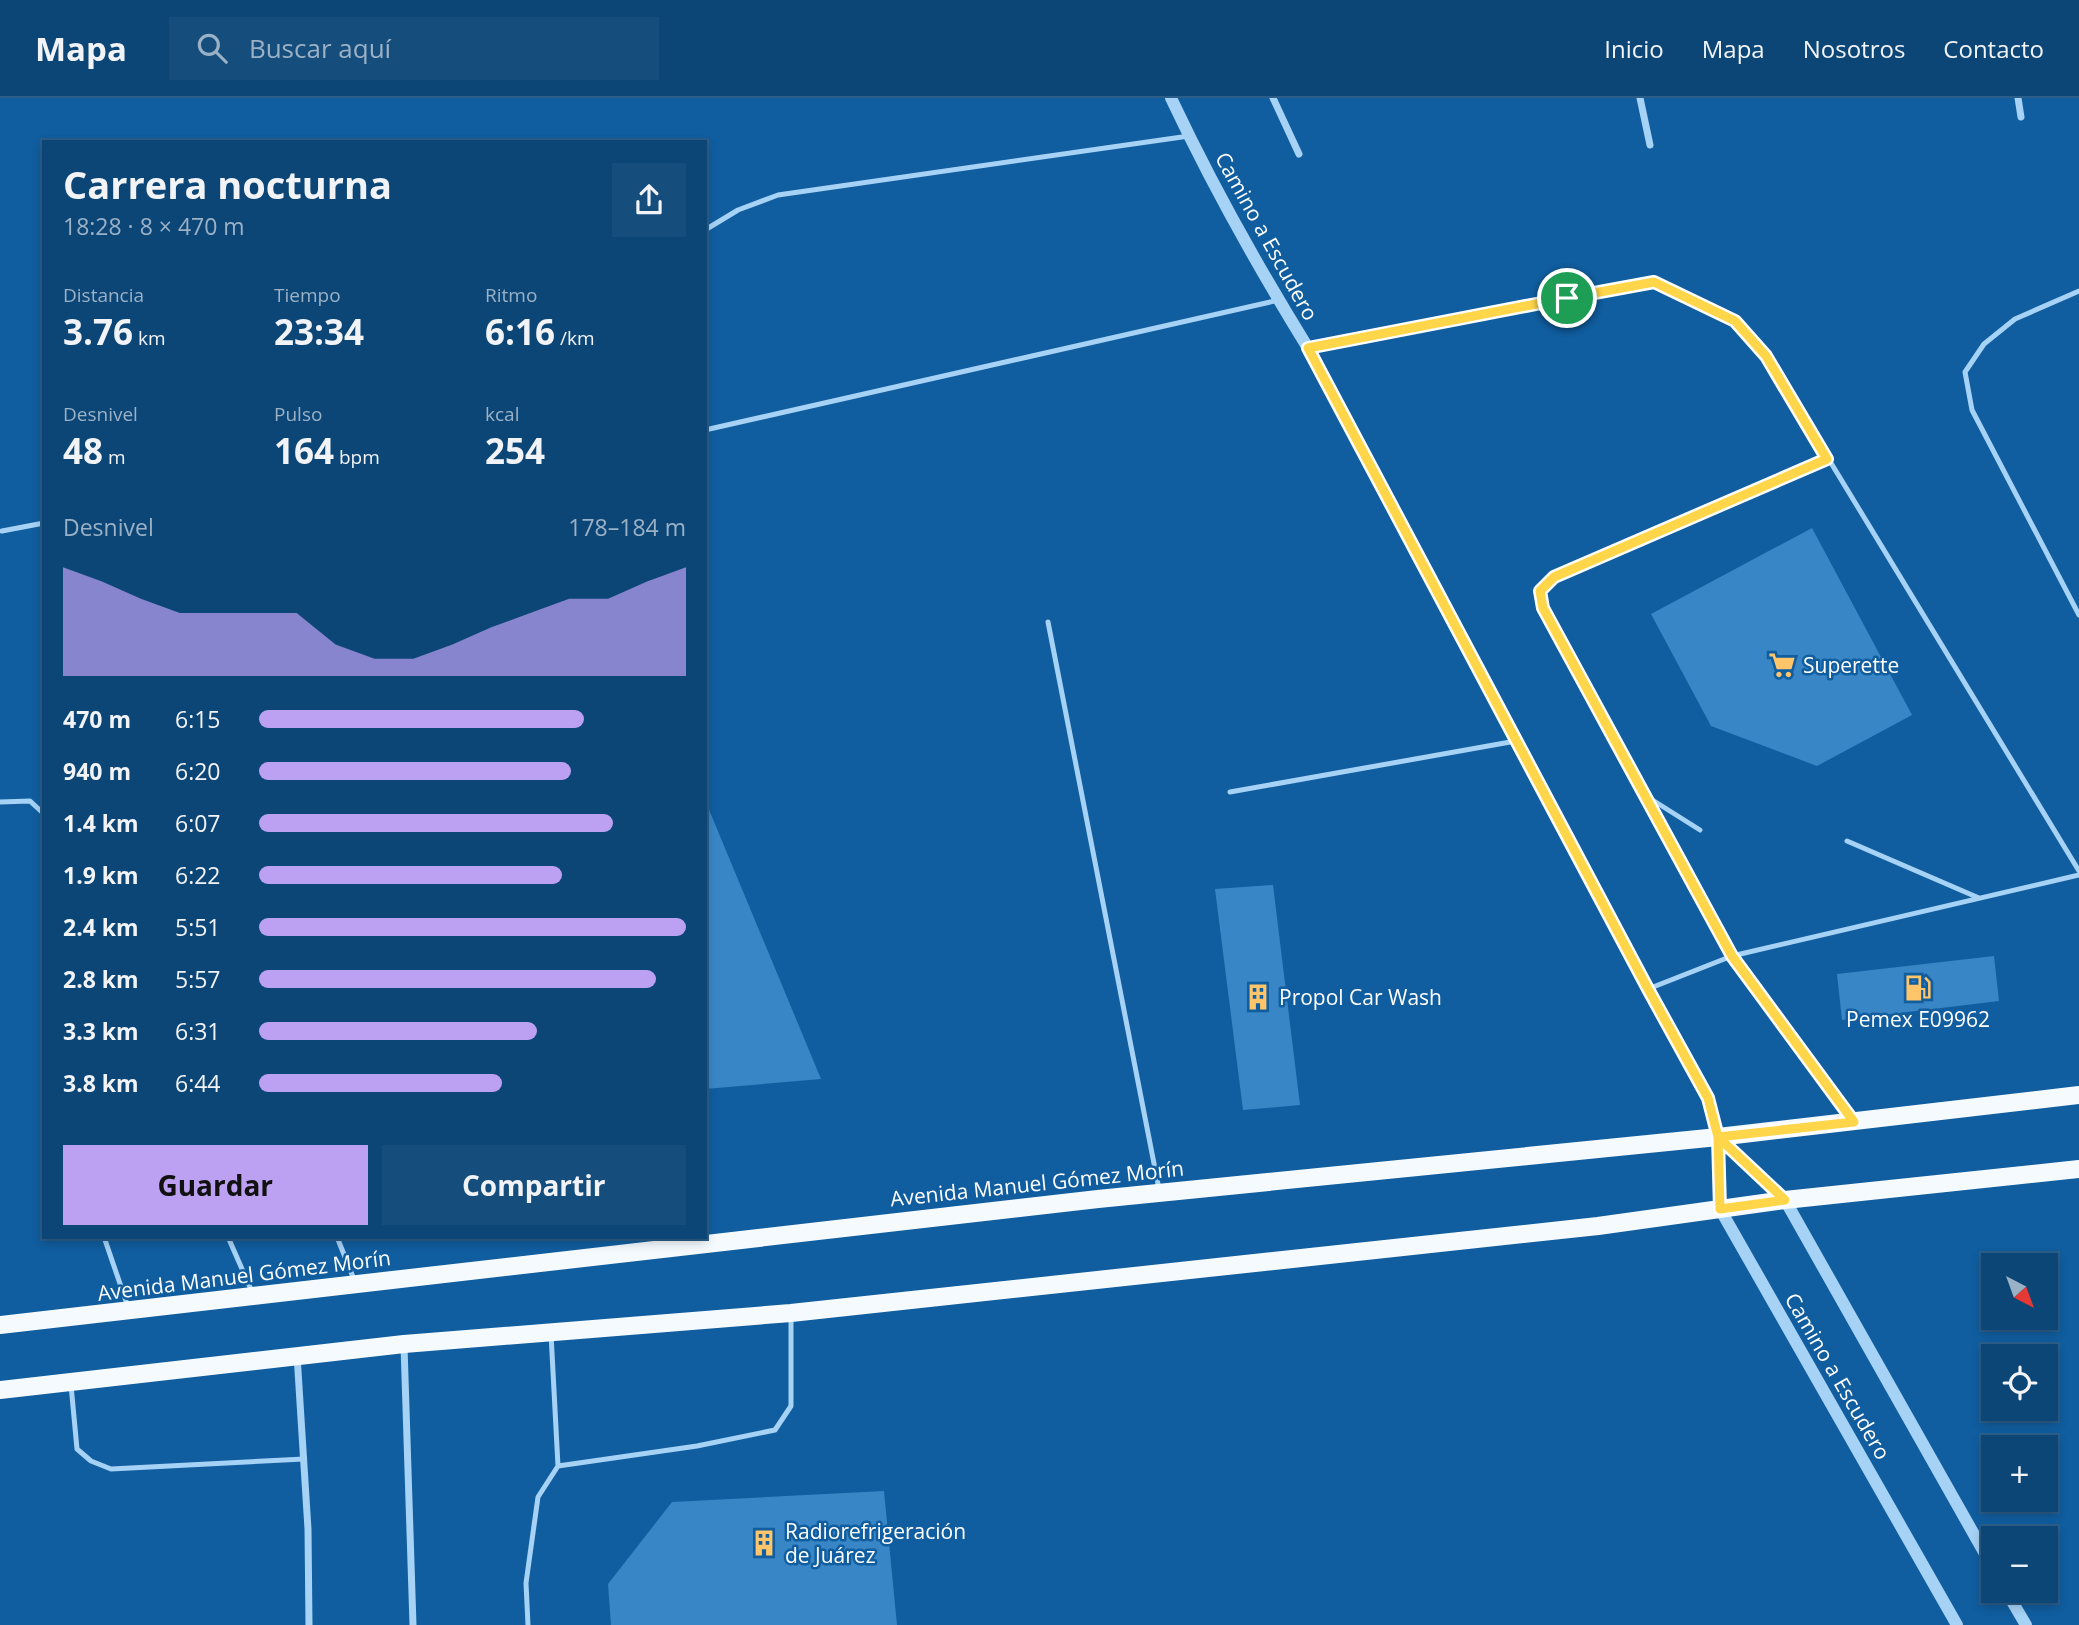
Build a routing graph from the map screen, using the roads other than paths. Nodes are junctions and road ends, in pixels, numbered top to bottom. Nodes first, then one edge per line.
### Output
1 (1171, 98) edge
2 (1273, 98) edge
3 (1640, 98) edge
4 (2018, 98) edge
5 (2021, 117) dead end
6 (1189, 136) junction
7 (1650, 145) dead end
8 (1299, 154) dead end
9 (707, 229) edge
10 (2079, 291) edge
11 (1279, 300) junction
12 (1308, 348) junction
13 (707, 430) edge
14 (1827, 459) junction
15 (42, 523) edge
16 (2, 531) dead end
17 (2079, 615) edge
18 (1048, 622) dead end
19 (1516, 741) junction
20 (1230, 792) dead end
21 (1645, 795) junction
22 (0, 802) edge
23 (42, 812) edge
24 (1700, 830) dead end
25 (1847, 841) dead end
26 (2079, 873) edge
27 (1979, 898) junction
28 (1732, 956) junction
29 (1648, 989) junction
30 (2079, 1095) edge
31 (1854, 1122) junction
32 (1718, 1137) junction
33 (2079, 1169) edge
34 (1160, 1192) junction
35 (1785, 1200) junction
36 (1720, 1209) junction
37 (105, 1239) edge
38 (229, 1239) edge
39 (338, 1239) edge
40 (356, 1285) junction
41 (254, 1297) junction
42 (129, 1311) junction
43 (791, 1313) junction
44 (0, 1325) edge
45 (551, 1331) junction
46 (404, 1344) junction
47 (297, 1354) junction
48 (71, 1382) junction
49 (0, 1390) edge
50 (304, 1459) junction
51 (558, 1466) junction
52 (1981, 1547) edge
53 (2013, 1603) edge
54 (309, 1625) edge
55 (413, 1625) edge
56 (528, 1625) edge
57 (1957, 1625) edge
58 (2026, 1625) edge

1 - 6 street, Camino a Escudero
2 - 8 street
3 - 7 street
4 - 5 street
6 - 9 lane
6 - 11 street, Camino a Escudero
10 - 17 lane
11 - 12 street, Camino a Escudero
11 - 13 lane
12 - 14 lane
12 - 19 street, Camino a Escudero
14 - 21 lane
14 - 26 lane
15 - 16 lane
18 - 34 lane
19 - 20 lane
19 - 29 street, Camino a Escudero
21 - 24 lane
21 - 28 lane
22 - 23 lane
25 - 27 lane
26 - 27 lane
27 - 28 lane
28 - 29 lane
28 - 31 lane
29 - 32 street, Camino a Escudero
30 - 31 main road, Avenida Manuel Gómez Morín
31 - 32 main road, Avenida Manuel Gómez Morín
32 - 34 main road, Avenida Manuel Gómez Morín
32 - 35 street, Camino a Escudero
32 - 36 street, Camino a Escudero
33 - 35 main road
34 - 40 main road, Avenida Manuel Gómez Morín
35 - 36 main road
35 - 52 street, Camino a Escudero
36 - 43 main road
36 - 57 street, Camino a Escudero
37 - 42 lane
38 - 41 lane
39 - 40 lane
40 - 41 main road, Avenida Manuel Gómez Morín
41 - 42 main road, Avenida Manuel Gómez Morín
42 - 44 main road, Avenida Manuel Gómez Morín
43 - 45 main road
43 - 51 lane
45 - 46 main road
45 - 51 lane
46 - 47 main road
46 - 55 street
47 - 48 main road
47 - 50 street
48 - 49 main road
48 - 50 lane
50 - 54 street
51 - 56 lane
53 - 58 street

